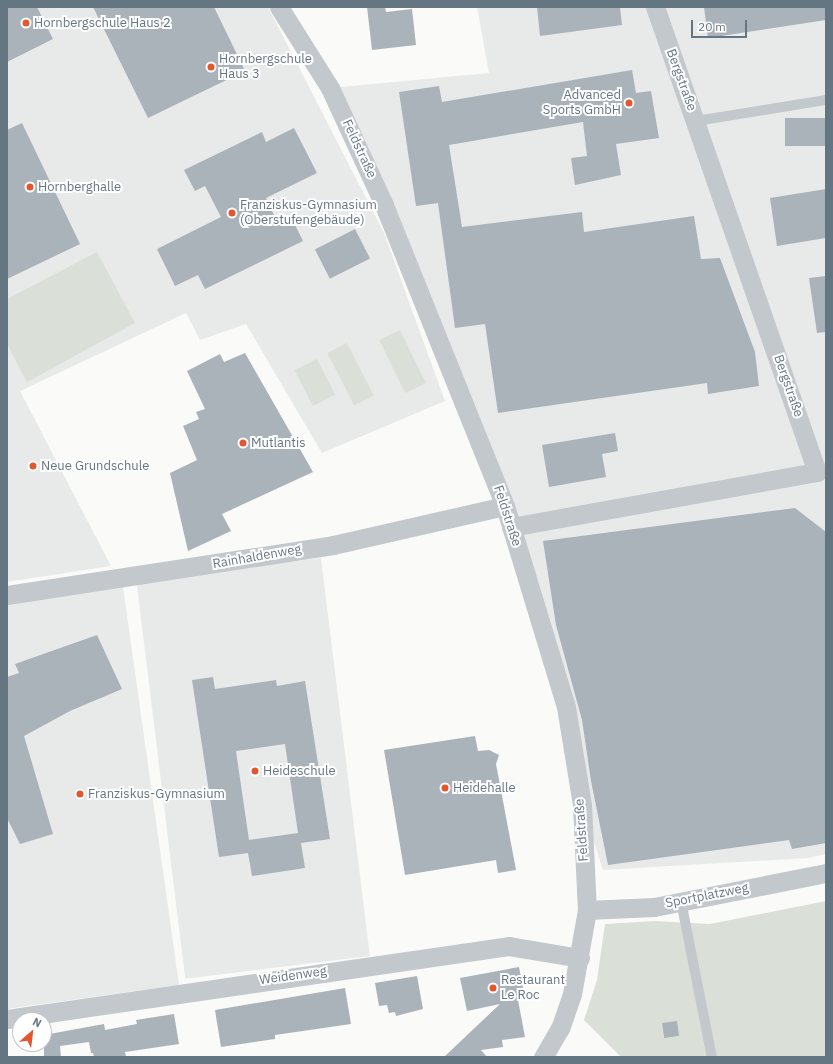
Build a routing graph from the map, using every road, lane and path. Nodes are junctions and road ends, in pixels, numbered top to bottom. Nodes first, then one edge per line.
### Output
1 (279, 7) edge
2 (655, 7) edge
3 (826, 100) edge
4 (696, 121) junction
5 (505, 506) junction
6 (511, 527) junction
7 (7, 596) edge
8 (826, 873) edge
9 (681, 902) junction
10 (587, 910) junction
11 (580, 958) junction
12 (7, 1019) edge
13 (543, 1057) edge
14 (712, 1057) edge

1 - 5 street, Feldstraße
2 - 4 street, Bergstraße
3 - 4 lane
4 - 6 street, Bergstraße
5 - 6 street, Feldstraße
5 - 7 street, Rainhaldenweg
6 - 10 street, Feldstraße
8 - 9 street, Sportplatzweg
9 - 10 street, Sportplatzweg
9 - 14 lane
10 - 11 street, Feldstraße
11 - 12 street, Weidenweg
11 - 13 street, Feldstraße

